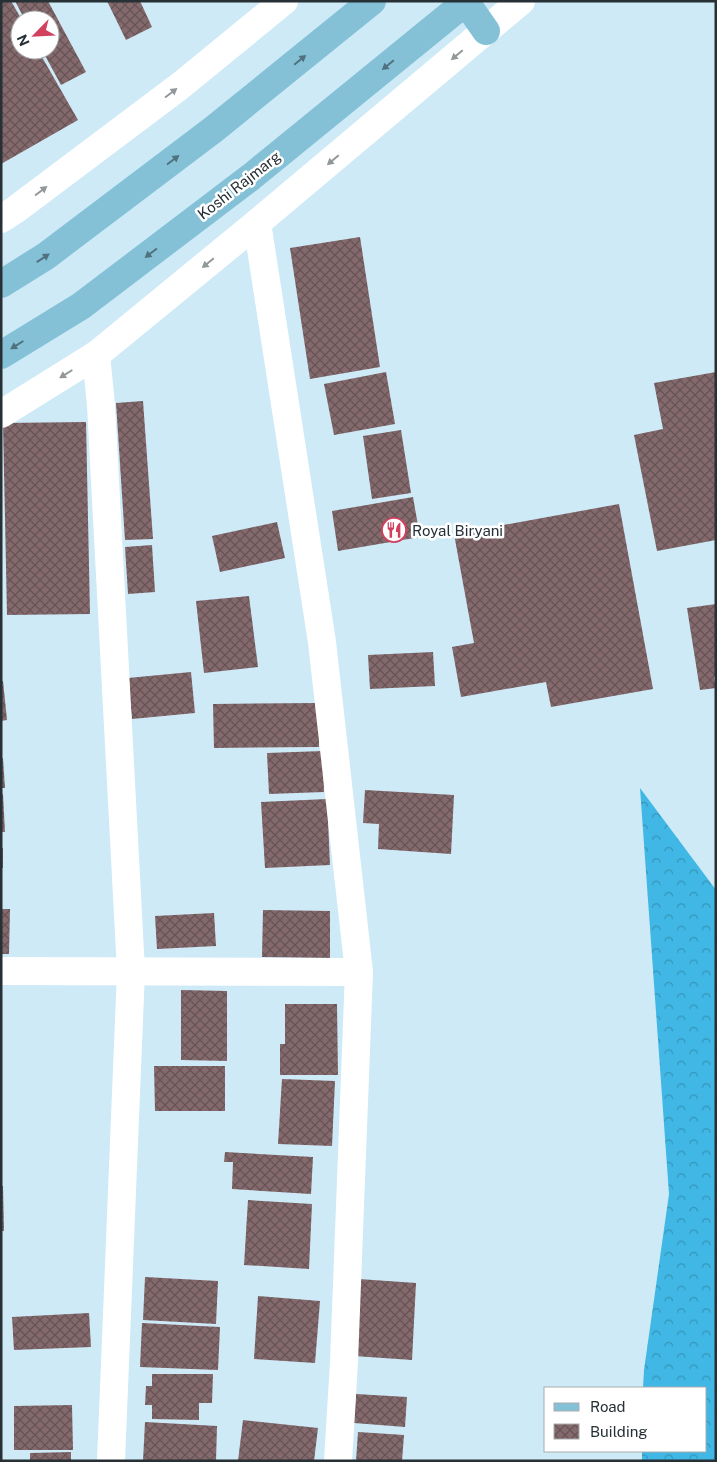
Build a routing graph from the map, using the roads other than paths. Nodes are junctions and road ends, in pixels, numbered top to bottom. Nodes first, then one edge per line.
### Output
1 (284, 1) edge
2 (372, 1) edge
3 (521, 1) edge
4 (466, 2) edge
5 (486, 31) junction
6 (1, 219) edge
7 (257, 223) junction
8 (1, 284) edge
9 (1, 355) edge
10 (96, 355) junction
11 (1, 414) edge
12 (1, 971) edge
13 (131, 971) junction
14 (359, 972) junction
15 (111, 1461) edge
16 (338, 1461) edge

6 -> 1 street
8 -> 2 main road
3 - 5 street
4 - 5 main road
4 -> 9 main road, Koshi Rajmarg
5 -> 7 street
7 -> 10 street
7 - 14 street
10 -> 11 street
10 - 13 street
12 - 13 street
13 - 14 street
13 - 15 street
14 - 16 street

